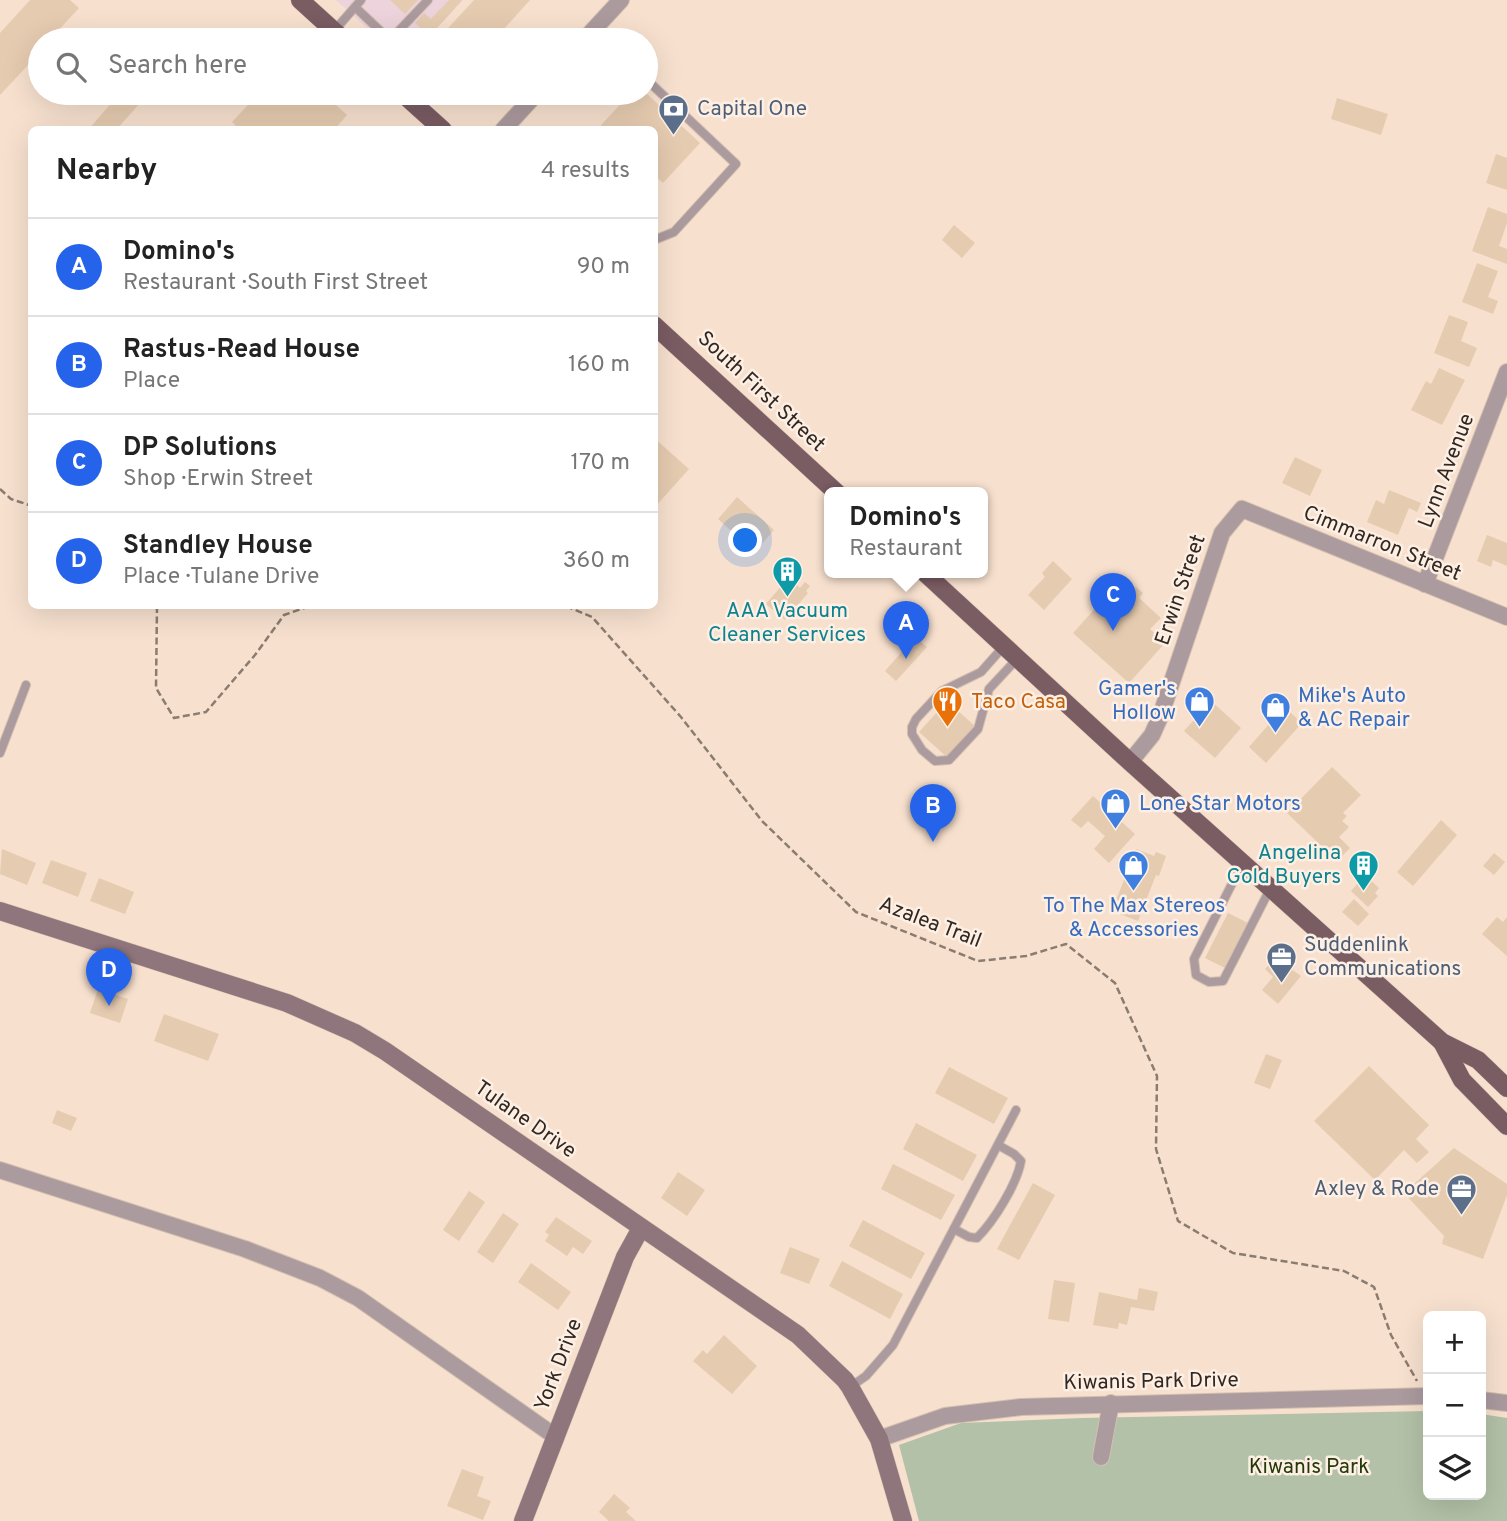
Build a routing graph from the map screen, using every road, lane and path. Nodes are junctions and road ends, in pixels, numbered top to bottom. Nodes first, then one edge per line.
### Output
1 (300, 0) edge
2 (428, 0) edge
3 (621, 0) edge
4 (358, 3) edge
5 (331, 28) edge
6 (343, 28) edge
7 (380, 28) edge
8 (401, 28) edge
9 (601, 28) edge
10 (658, 90) edge
11 (415, 105) edge
12 (526, 105) edge
13 (439, 126) edge
14 (507, 126) edge
15 (658, 238) edge
16 (658, 329) edge
17 (1507, 372) edge
18 (830, 487) edge
19 (0, 489) edge
20 (28, 505) edge
21 (1242, 509) joint
22 (930, 578) edge
23 (1425, 584) junction
24 (157, 609) edge
25 (301, 609) edge
26 (573, 609) edge
27 (1507, 617) edge
28 (1011, 652) junction
29 (26, 685) dead end
30 (0, 753) edge
31 (1130, 762) junction
32 (1243, 862) junction
33 (1271, 887) junction
34 (0, 911) edge
35 (1442, 1042) junction
36 (1507, 1088) edge
37 (1016, 1110) dead end
38 (1507, 1126) edge
39 (998, 1146) junction
40 (0, 1170) edge
41 (641, 1228) junction
42 (954, 1229) junction
43 (850, 1387) junction
44 (1423, 1389) edge
45 (1423, 1396) edge
46 (1486, 1401) edge
47 (1111, 1403) junction
48 (1507, 1403) edge
49 (556, 1437) junction
50 (879, 1439) junction
51 (1101, 1457) dead end
52 (523, 1521) edge
53 (902, 1521) edge

1 - 5 main road
2 - 8 lane
3 - 9 street
4 - 6 lane
4 - 7 lane
10 - 15 lane
11 - 13 main road
12 - 14 street
16 - 18 main road, South First Street
17 - 23 street, Lynn Avenue
19 - 20 path
21 - 23 street, Cimmarron Street
21 - 31 street, Erwin Street
22 - 28 main road
23 - 27 street, Cimmarron Street
24 - 25 path
26 - 44 path, Azalea Trail
28 - 28 lane
28 - 31 main road
29 - 30 lane
31 - 32 main road
32 - 33 main road
32 - 33 lane
33 - 35 main road
34 - 41 street, Tulane Drive
35 - 36 main road
35 - 38 main road
37 - 39 lane
39 - 42 lane
39 - 42 lane
40 - 49 street
41 - 43 street, Tulane Drive
41 - 49 street, York Drive
42 - 43 lane
43 - 50 street, Tulane Drive
45 - 47 street, Kiwanis Park Drive
46 - 48 street
47 - 50 street, Kiwanis Park Drive
47 - 51 street
49 - 52 street, York Drive
50 - 53 street, Tulane Drive

